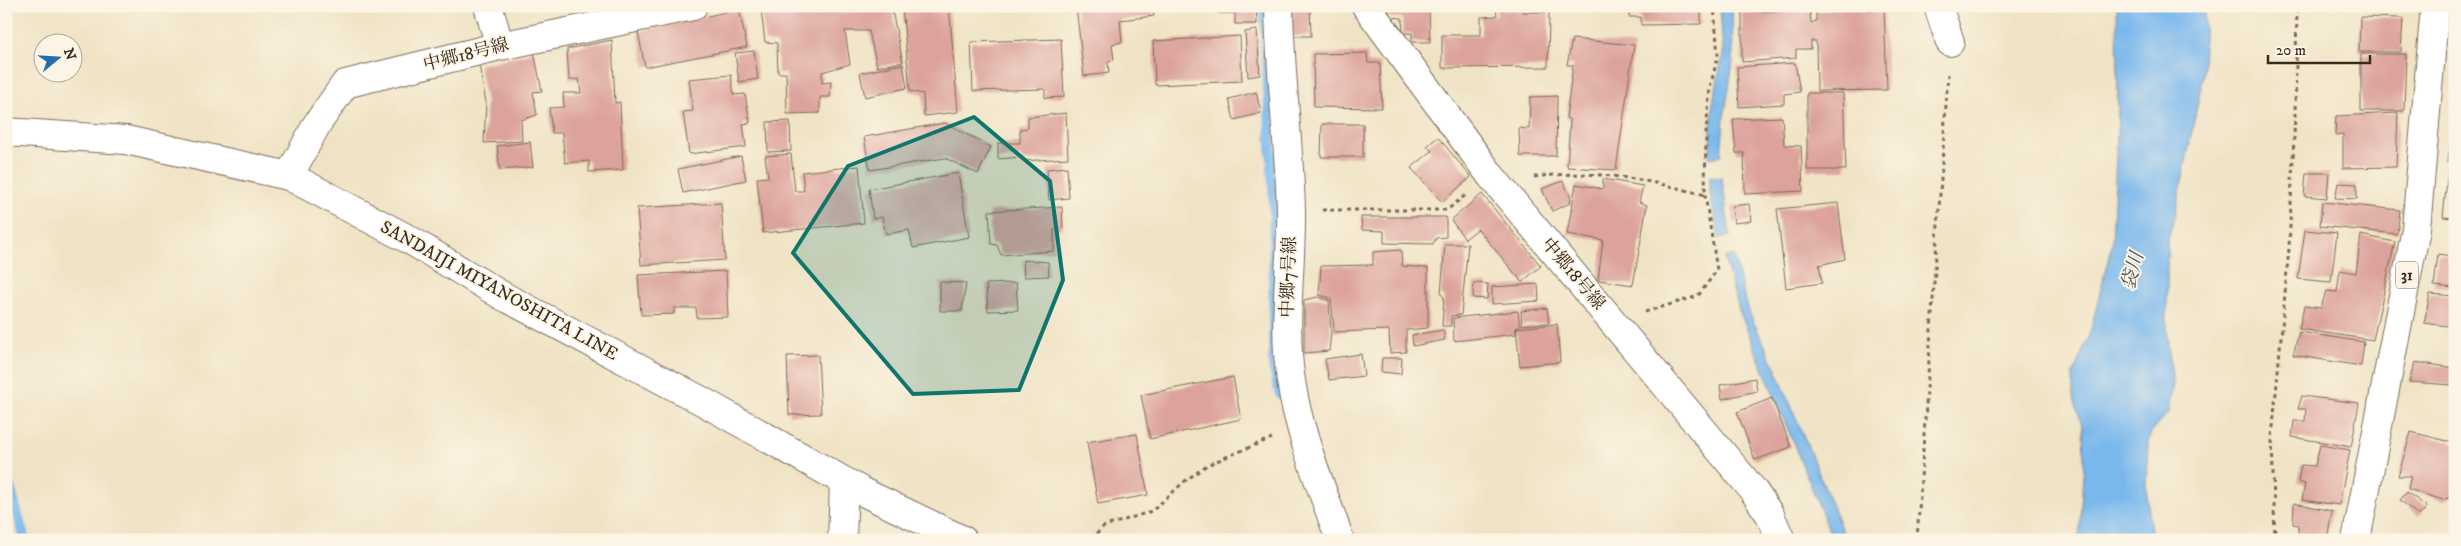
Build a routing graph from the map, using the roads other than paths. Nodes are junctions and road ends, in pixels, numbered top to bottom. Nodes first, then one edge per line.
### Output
1 (488, 6) edge
2 (693, 6) edge
3 (1279, 6) edge
4 (1366, 6) edge
5 (1938, 6) edge
6 (2435, 6) edge
7 (1950, 42) road end
8 (500, 46) junction
9 (6, 132) edge
10 (289, 176) junction
11 (844, 482) junction
12 (842, 540) edge
13 (963, 540) edge
14 (1340, 540) edge
15 (1781, 540) edge
16 (2356, 540) edge

1 - 8 street
2 - 8 street, 中郷18号線
3 - 14 street, 中郷7号線
4 - 15 street, 中郷18号線
5 - 7 street
6 - 16 street, 31
8 - 10 street, 中郷18号線
9 - 10 street, SANDAIJI MIYANOSHITA LINE
10 - 11 street, SANDAIJI MIYANOSHITA LINE
11 - 12 street
11 - 13 street, SANDAIJI MIYANOSHITA LINE

